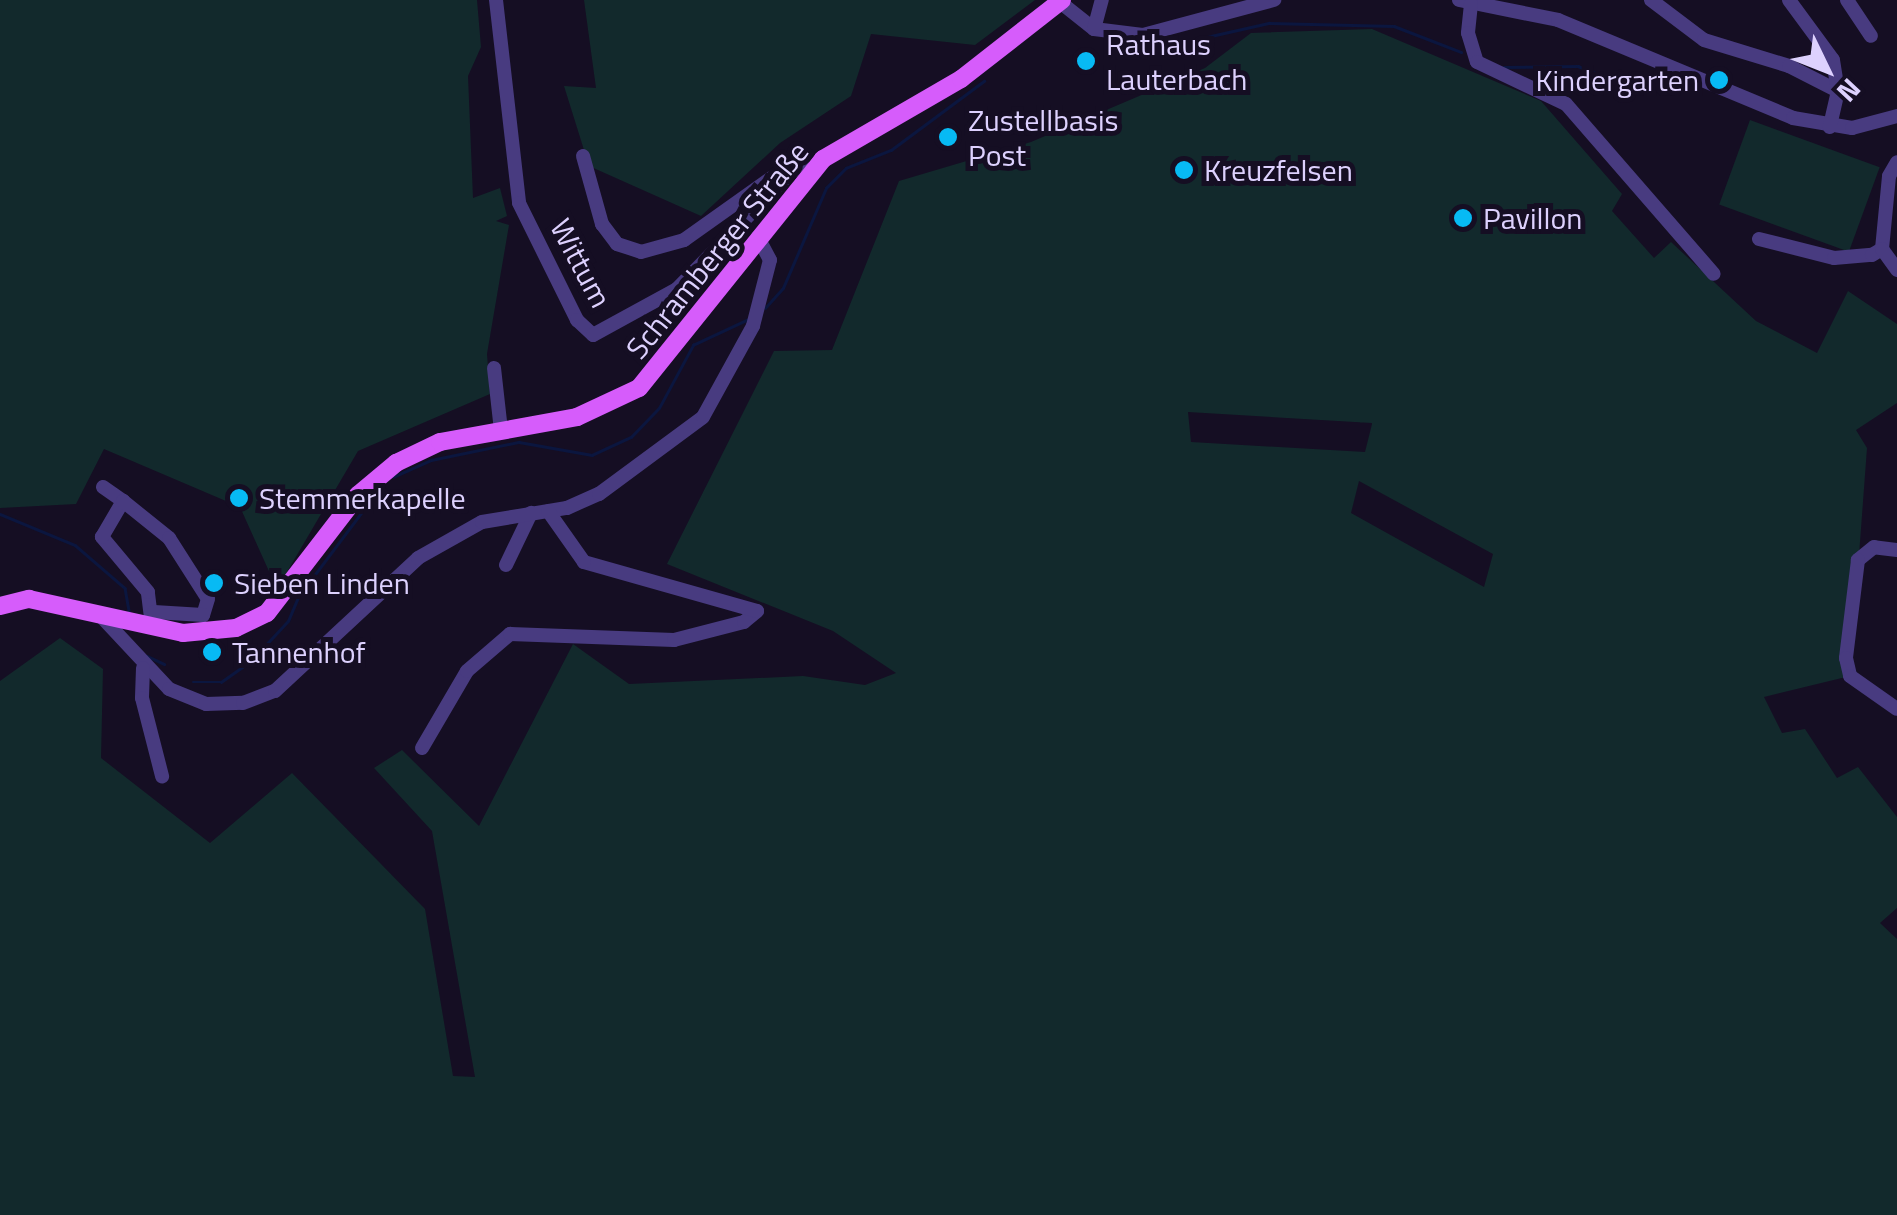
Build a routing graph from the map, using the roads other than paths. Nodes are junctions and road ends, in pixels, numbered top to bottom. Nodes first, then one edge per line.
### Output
1 (496, 0) edge
2 (1102, 0) edge
3 (1274, 0) edge
4 (1650, 0) edge
5 (1790, 0) edge
6 (1847, 0) edge
7 (1061, 1) edge
8 (1465, 2) edge
9 (1094, 29) junction
10 (1872, 36) dead end
11 (1838, 91) junction
12 (1897, 116) edge
13 (1830, 127) junction
14 (582, 156) dead end
15 (823, 159) junction
16 (802, 162) junction
17 (1897, 162) edge
18 (758, 237) junction
19 (1759, 239) dead end
20 (1882, 249) junction
21 (1897, 270) edge
22 (1714, 274) dead end
23 (494, 368) dead end
24 (501, 430) junction
25 (103, 487) dead end
26 (123, 502) junction
27 (548, 511) junction
28 (531, 513) junction
29 (1897, 550) edge
30 (506, 565) dead end
31 (0, 606) edge
32 (98, 613) junction
33 (148, 621) junction
34 (143, 668) junction
35 (1897, 709) edge
36 (422, 748) dead end
37 (162, 776) dead end

1 - 16 street, Wittum
2 - 9 street
3 - 9 street
4 - 11 street
5 - 11 street
6 - 10 street
7 - 9 street
7 - 15 main road, Schramberger Straße
8 - 13 street
8 - 22 street
11 - 13 street
12 - 13 street
14 - 16 street
15 - 16 street
15 - 18 main road, Schramberger Straße
17 - 20 street
18 - 24 main road, Schramberger Straße
18 - 27 street
19 - 20 street
20 - 21 street
23 - 24 street
24 - 33 main road, Schramberger Straße
25 - 26 street
26 - 33 street
26 - 33 street
27 - 28 street
27 - 36 street
28 - 30 street
28 - 34 street
29 - 35 street
31 - 32 main road, Schramberger Straße
32 - 33 main road, Schramberger Straße
32 - 34 street
34 - 37 street

